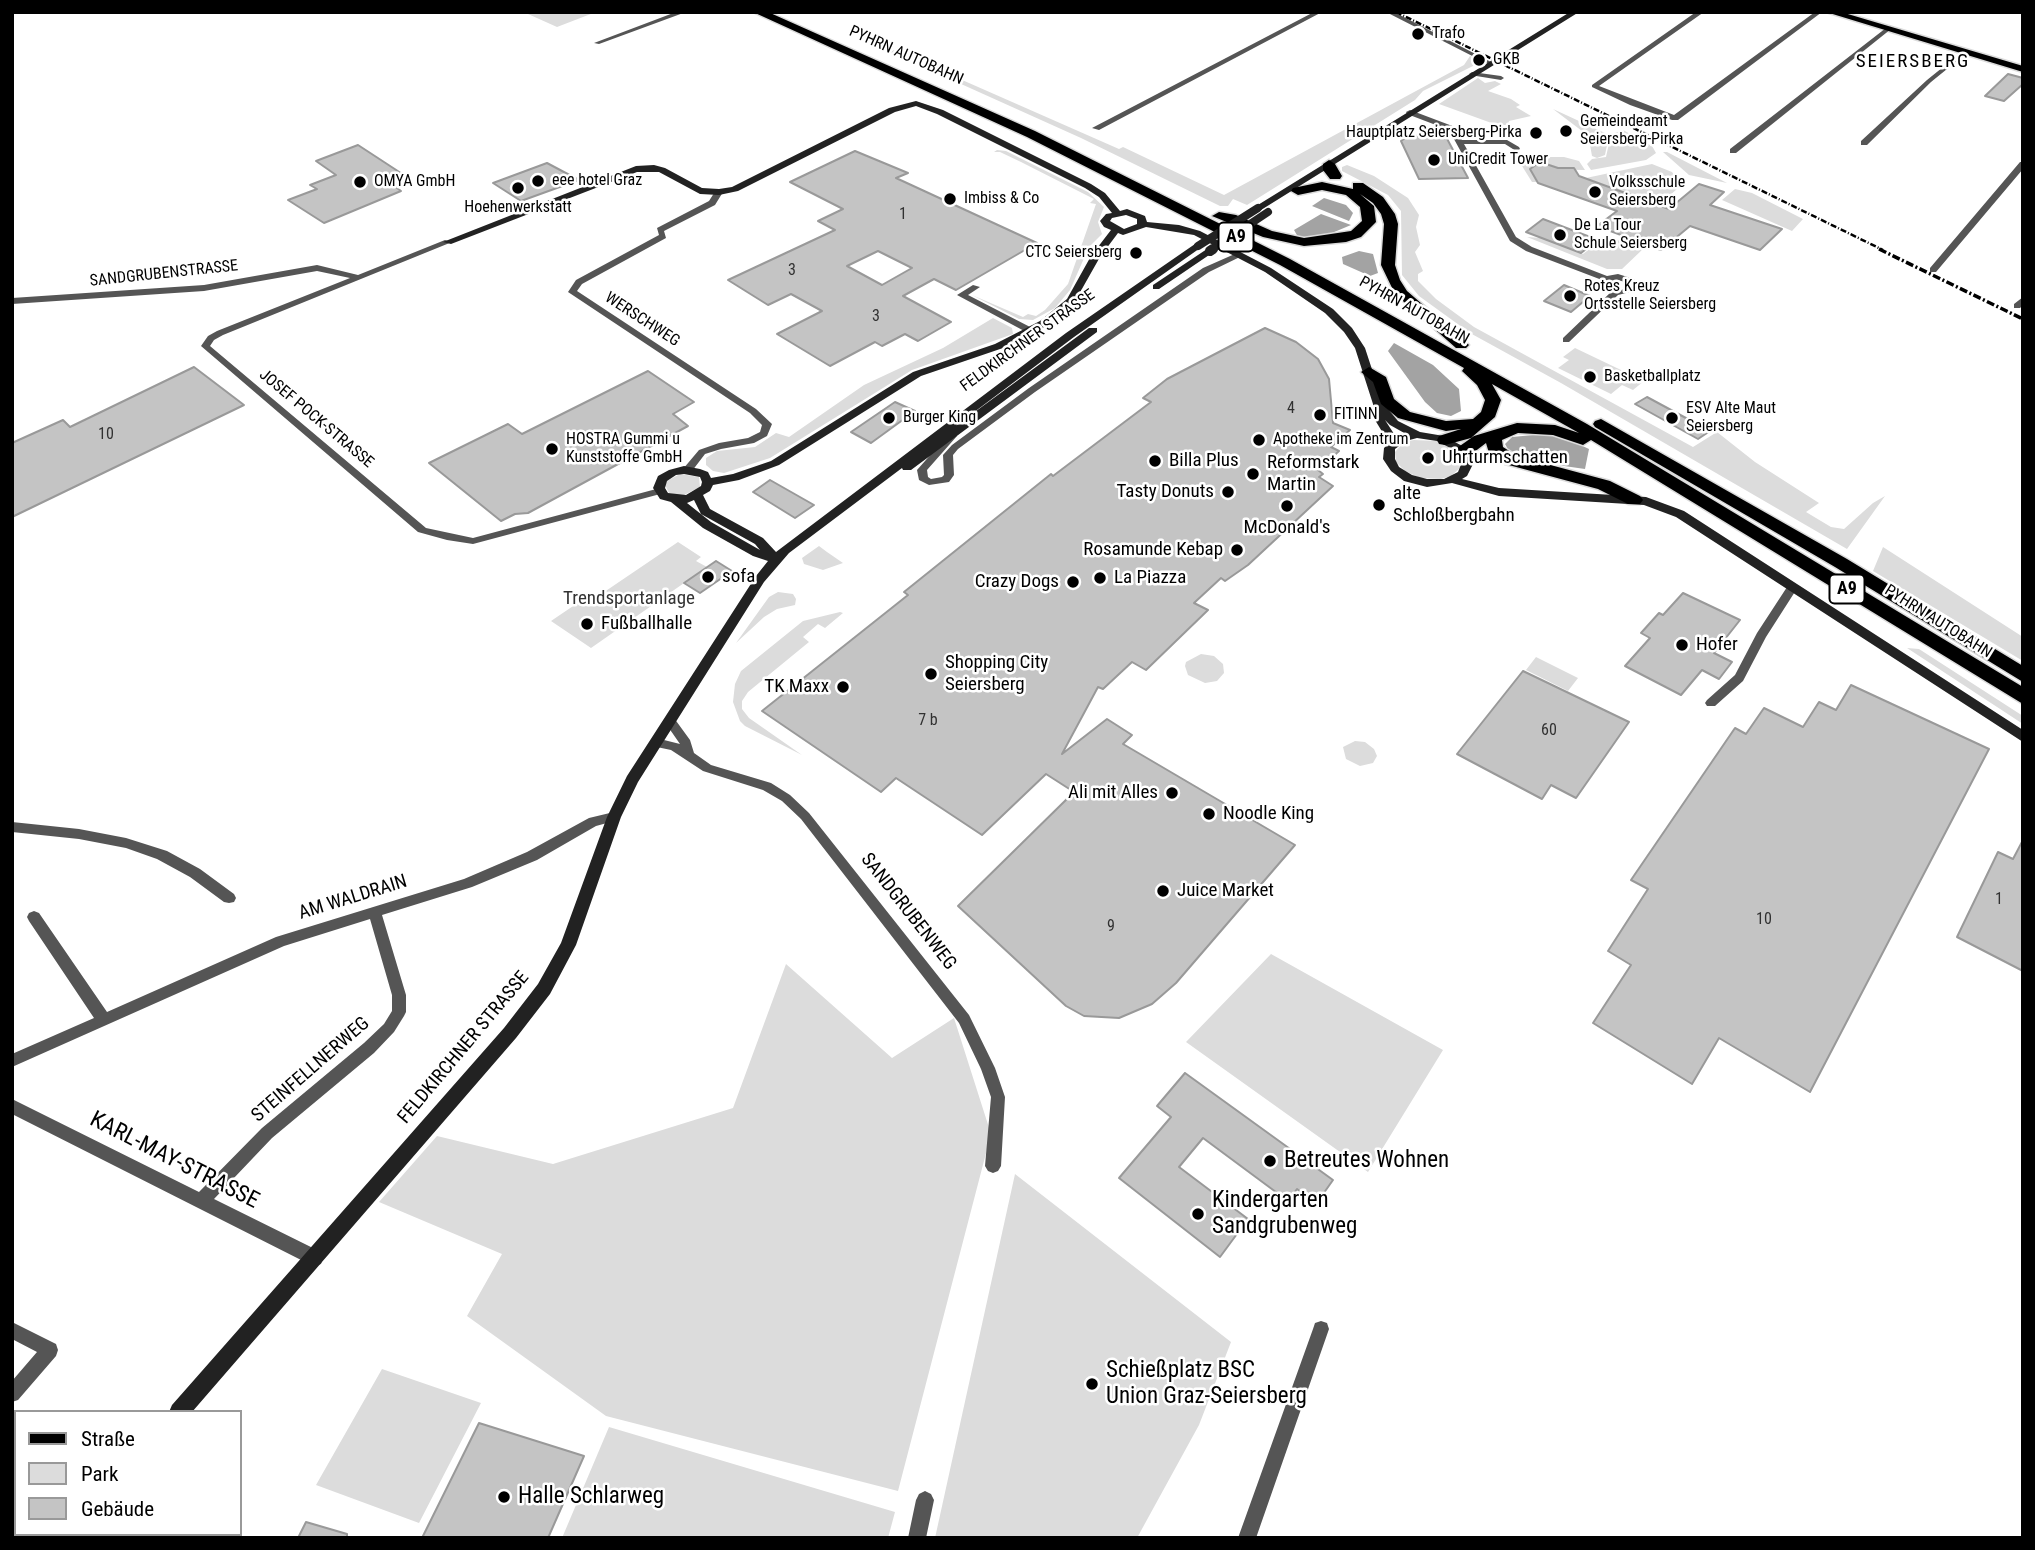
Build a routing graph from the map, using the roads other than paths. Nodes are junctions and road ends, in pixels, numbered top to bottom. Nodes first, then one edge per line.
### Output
1 (683, 12) edge
2 (758, 12) edge
3 (780, 12) edge
4 (1319, 12) edge
5 (1389, 12) edge
6 (1576, 12) edge
7 (1700, 12) edge
8 (1819, 12) edge
9 (1830, 12) edge
10 (1888, 29) junction
11 (597, 43) dead end
12 (1965, 52) junction
13 (1490, 63) junction
14 (2023, 69) edge
15 (1472, 74) junction
16 (1501, 78) dead end
17 (1410, 112) junction
18 (1096, 128) dead end
19 (1459, 142) junction
20 (1864, 142) dead end
21 (1517, 149) dead end
22 (1733, 151) dead end
23 (2023, 164) edge
24 (1315, 173) junction
25 (1334, 176) junction
26 (1298, 191) junction
27 (719, 192) junction
28 (1263, 210) junction
29 (1117, 213) junction
30 (1219, 216) junction
31 (1144, 224) junction
32 (1116, 230) junction
33 (448, 242) joint
34 (1240, 254) junction
35 (1933, 270) dead end
36 (1636, 272) dead end
37 (357, 277) junction
38 (1605, 279) junction
39 (1627, 279) junction
40 (976, 287) dead end
41 (1616, 292) junction
42 (12, 301) edge
43 (1031, 331) junction
44 (1566, 340) dead end
45 (1461, 345) junction
46 (1438, 346) junction
47 (1369, 372) junction
48 (1378, 404) junction
49 (1482, 420) junction
50 (1502, 431) junction
51 (957, 432) junction
52 (1417, 435) junction
53 (1445, 440) junction
54 (1394, 443) junction
55 (1465, 460) junction
56 (688, 469) junction
57 (1453, 480) junction
58 (708, 482) junction
59 (1669, 482) junction
60 (660, 491) junction
61 (1515, 492) junction
62 (697, 495) junction
63 (675, 499) junction
64 (1634, 500) junction
65 (777, 560) junction
66 (1793, 587) junction
67 (2023, 675) edge
68 (2023, 697) edge
69 (1711, 703) dead end
70 (670, 721) junction
71 (2023, 737) edge
72 (656, 743) junction
73 (688, 756) junction
74 (614, 817) junction
75 (12, 827) edge
76 (229, 898) dead end
77 (374, 911) junction
78 (34, 917) dead end
79 (104, 1020) junction
80 (12, 1061) edge
81 (12, 1106) edge
82 (993, 1166) dead end
83 (202, 1200) junction
84 (315, 1258) junction
85 (1321, 1329) dead end
86 (12, 1330) edge
87 (12, 1394) edge
88 (181, 1410) edge
89 (925, 1500) dead end
90 (917, 1538) edge
91 (1247, 1538) edge

1 - 11 street
2 - 46 highway, PYHRN AUTOBAHN / A9
3 - 30 highway, PYHRN AUTOBAHN / A9
4 - 18 street
5 - 13 street
6 - 13 main road, FELDKIRCHNER STRASSE
7 - 8 street
9 - 10 main road
10 - 12 main road
10 - 22 street
12 - 14 main road
12 - 20 street
13 - 15 main road, FELDKIRCHNER STRASSE
15 - 16 street
15 - 17 main road, FELDKIRCHNER STRASSE
17 - 19 street
17 - 25 main road, FELDKIRCHNER STRASSE
19 - 21 street
19 - 38 street
23 - 35 street
24 - 25 main road, FELDKIRCHNER STRASSE
24 - 25 highway
24 - 26 main road, FELDKIRCHNER STRASSE
24 - 28 main road, FELDKIRCHNER STRASSE
25 - 26 highway
25 - 30 highway
25 - 45 highway
26 - 28 main road, FELDKIRCHNER STRASSE
27 - 29 main road, WERSCHWEG
27 - 33 main road
27 - 56 street, WERSCHWEG
28 - 51 main road, FELDKIRCHNER STRASSE, bridge
28 - 65 main road, FELDKIRCHNER STRASSE, bridge
29 - 31 main road
29 - 32 main road
30 - 45 highway, PYHRN AUTOBAHN / A9
31 - 32 main road
31 - 34 main road
32 - 43 main road
33 - 37 street, JOSEF POCK-STRASSE
34 - 47 main road
34 - 51 street
36 - 39 street
37 - 42 street, SANDGRUBENSTRASSE
37 - 60 street, JOSEF POCK-STRASSE
38 - 39 street
38 - 41 street
39 - 41 street
40 - 43 street
41 - 44 street
43 - 58 main road
45 - 67 highway, PYHRN AUTOBAHN / A9
46 - 49 highway
46 - 59 highway, PYHRN AUTOBAHN / A9
47 - 48 main road
47 - 49 highway
48 - 52 main road
48 - 54 main road
49 - 53 highway
50 - 55 highway
50 - 59 highway
50 - 64 highway
51 - 65 main road, FELDKIRCHNER STRASSE
52 - 53 main road
52 - 54 main road
53 - 55 main road
54 - 57 main road
55 - 57 main road
55 - 61 main road
56 - 58 main road
56 - 60 main road
57 - 61 main road
58 - 62 main road
59 - 68 highway, PYHRN AUTOBAHN / A9
60 - 63 main road
61 - 64 main road
62 - 63 main road
62 - 65 main road
63 - 65 main road
64 - 66 main road
65 - 70 main road, FELDKIRCHNER STRASSE
66 - 69 street
66 - 71 main road
70 - 72 main road, FELDKIRCHNER STRASSE
70 - 73 street
72 - 73 street, SANDGRUBENWEG
72 - 74 main road, FELDKIRCHNER STRASSE
73 - 82 street, SANDGRUBENWEG
74 - 77 street, AM WALDRAIN
74 - 84 main road, FELDKIRCHNER STRASSE
75 - 76 street
77 - 79 street, AM WALDRAIN
77 - 83 street, STEINFELLNERWEG
78 - 79 street
79 - 80 street, AM WALDRAIN
81 - 83 street, KARL-MAY-STRASSE
83 - 84 street, KARL-MAY-STRASSE
84 - 88 main road, FELDKIRCHNER STRASSE
85 - 91 street
86 - 87 street
89 - 90 street

